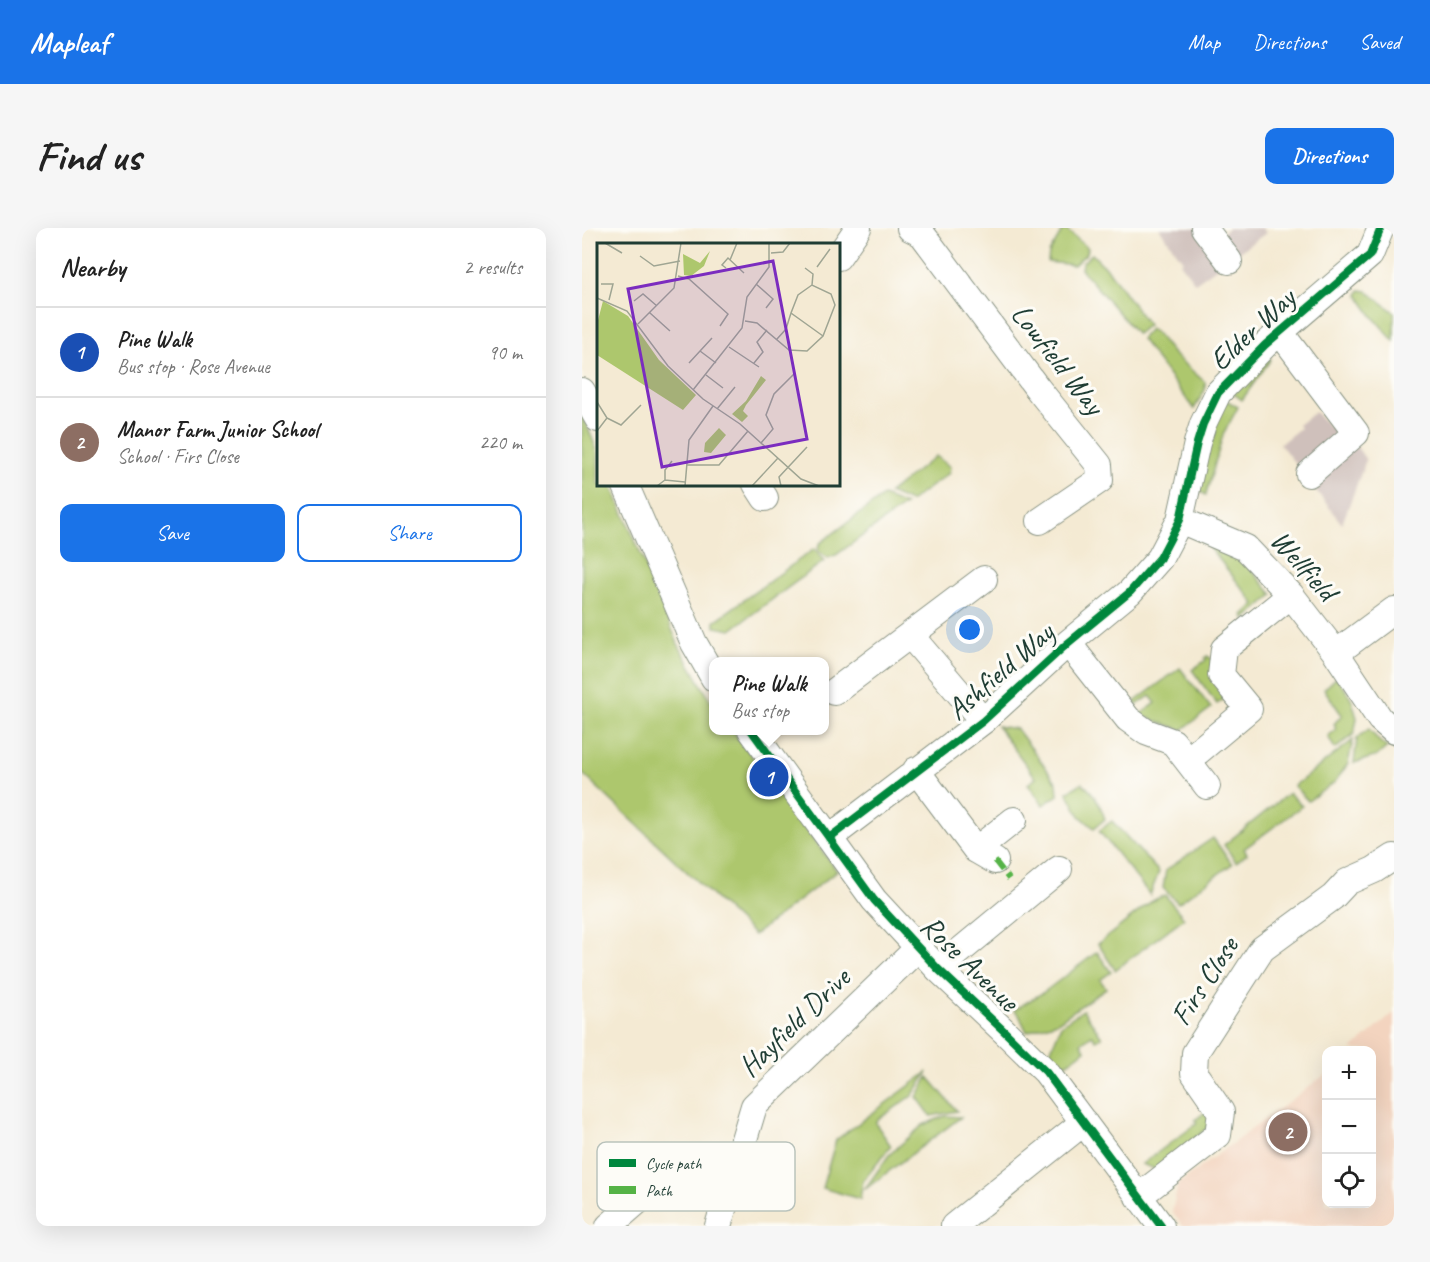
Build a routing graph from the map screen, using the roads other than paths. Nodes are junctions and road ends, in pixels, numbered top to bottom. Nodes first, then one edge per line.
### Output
1 (858, 228) edge
2 (910, 228) edge
3 (1204, 228) edge
4 (1381, 228) edge
5 (840, 255) edge
6 (1229, 261) dead end
7 (1280, 332) junction
8 (582, 391) edge
9 (597, 417) edge
10 (1309, 474) dead end
11 (626, 486) edge
12 (1180, 520) junction
13 (1040, 521) dead end
14 (984, 579) dead end
15 (1291, 595) junction
16 (1394, 610) edge
17 (910, 635) junction
18 (1068, 643) junction
19 (1336, 653) junction
20 (709, 669) edge
21 (834, 692) dead end
22 (983, 721) junction
23 (1394, 731) edge
24 (755, 735) edge
25 (1188, 760) junction
26 (916, 770) junction
27 (1207, 786) dead end
28 (1014, 820) dead end
29 (829, 838) junction
30 (1394, 857) edge
31 (1059, 869) dead end
32 (1001, 872) junction
33 (918, 948) junction
34 (938, 969) junction
35 (1084, 1122) junction
36 (743, 1142) edge
37 (1138, 1197) junction
38 (626, 1211) edge
39 (722, 1211) edge
40 (609, 1226) edge
41 (718, 1226) edge
42 (954, 1226) edge
43 (1161, 1226) edge

1 - 5 street
2 - 13 street, Lowfield Way
3 - 6 street
4 - 7 street, Elder Way
7 - 10 street
7 - 12 street, Elder Way
8 - 9 street
11 - 20 street
12 - 15 street, Wellfield
12 - 18 street, Ashfield Way
14 - 17 street
15 - 19 street, Wellfield
15 - 25 street
16 - 19 street
17 - 21 street
17 - 22 street
18 - 22 street, Ashfield Way
18 - 25 street
19 - 23 street, Wellfield
22 - 26 street, Ashfield Way
24 - 29 street, Rose Avenue
25 - 27 street
26 - 29 street, Ashfield Way
26 - 32 street
28 - 32 street
29 - 33 street, Rose Avenue
30 - 37 street, Firs Close
31 - 32 street
32 - 34 street
33 - 34 street, Rose Avenue
33 - 36 street, Hayfield Drive
34 - 35 street, Rose Avenue
35 - 37 street, Rose Avenue
35 - 42 street
37 - 43 street, Rose Avenue
38 - 40 street
39 - 41 street, Hayfield Drive

